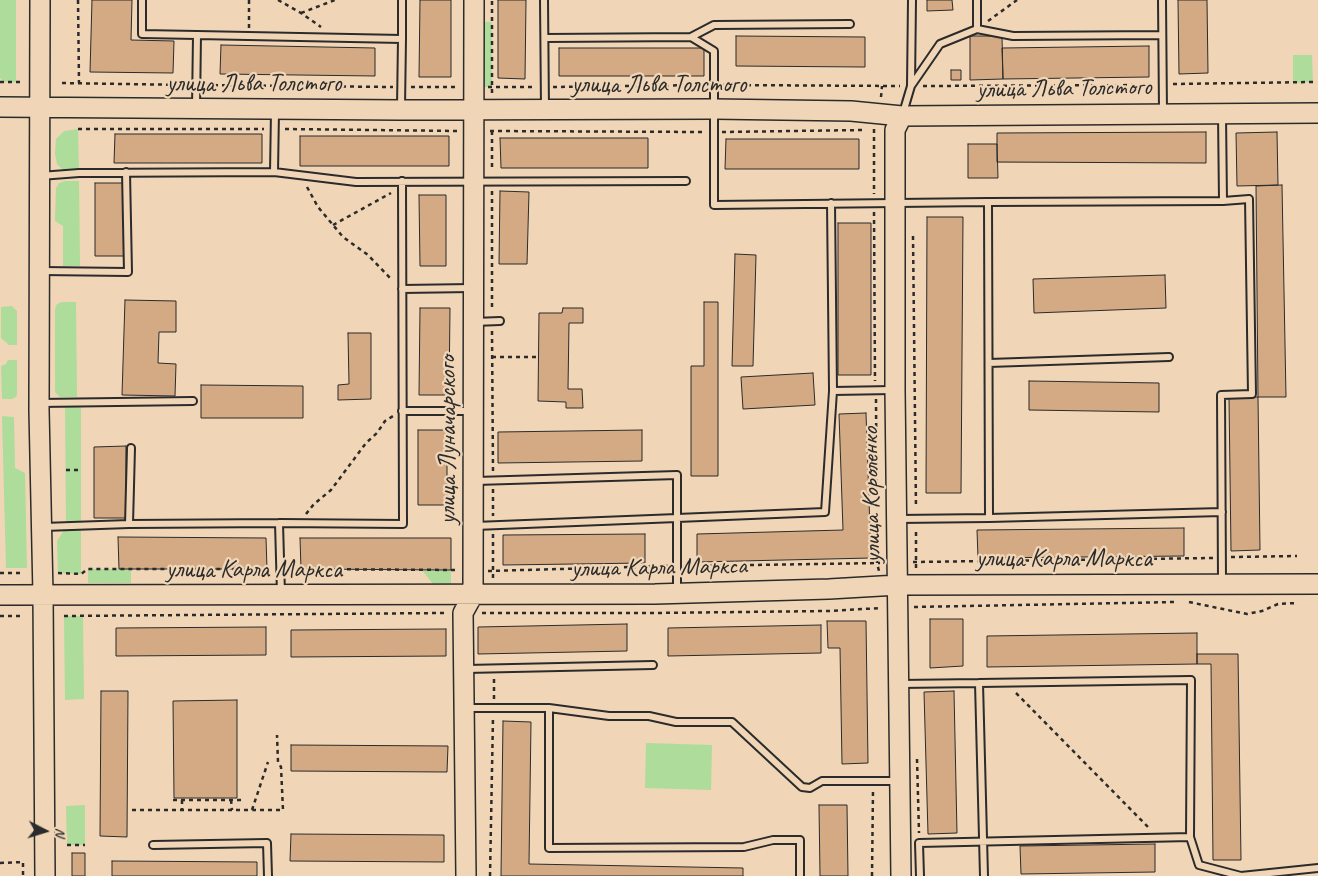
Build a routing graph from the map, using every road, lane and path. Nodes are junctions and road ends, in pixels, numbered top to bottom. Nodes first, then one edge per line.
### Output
1 (40, 0) edge
2 (78, 0) edge
3 (142, 0) edge
4 (249, 0) edge
5 (278, 0) edge
6 (335, 0) edge
7 (402, 0) edge
8 (474, 0) edge
9 (492, 0) edge
10 (544, 0) edge
11 (912, 0) edge
12 (977, 0) edge
13 (1017, 0) edge
14 (1162, 0) edge
15 (301, 13) junction
16 (850, 24) dead end
17 (977, 29) junction
18 (197, 35) junction
19 (1162, 35) junction
20 (249, 36) junction
21 (691, 37) junction
22 (333, 38) junction
23 (402, 38) junction
24 (545, 38) junction
25 (0, 82) edge
26 (22, 82) dead end
27 (62, 82) dead end
28 (1313, 82) dead end
29 (78, 83) junction
30 (1162, 84) junction
31 (196, 85) junction
32 (714, 85) junction
33 (882, 86) junction
34 (911, 86) junction
35 (402, 87) junction
36 (483, 87) junction
37 (545, 88) junction
38 (0, 107) edge
39 (40, 107) junction
40 (196, 109) junction
41 (275, 109) junction
42 (401, 110) junction
43 (473, 110) junction
44 (492, 110) junction
45 (546, 110) junction
46 (714, 110) junction
47 (1163, 113) junction
48 (1222, 113) junction
49 (1318, 113) edge
50 (876, 122) junction
51 (898, 123) junction
52 (78, 129) dead end
53 (275, 129) junction
54 (864, 130) dead end
55 (473, 131) junction
56 (492, 131) junction
57 (715, 132) junction
58 (126, 172) junction
59 (274, 172) junction
60 (302, 175) junction
61 (39, 176) junction
62 (402, 181) junction
63 (473, 181) junction
64 (686, 181) dead end
65 (492, 182) junction
66 (1223, 201) junction
67 (896, 202) junction
68 (988, 202) junction
69 (831, 203) junction
70 (874, 203) junction
71 (333, 224) junction
72 (913, 232) dead end
73 (39, 271) junction
74 (473, 288) junction
75 (402, 289) junction
76 (473, 322) junction
77 (492, 322) junction
78 (500, 322) dead end
79 (492, 357) junction
80 (538, 357) dead end
81 (1169, 357) dead end
82 (989, 363) junction
83 (876, 390) junction
84 (895, 390) junction
85 (833, 391) junction
86 (193, 401) dead end
87 (39, 403) junction
88 (402, 411) junction
89 (473, 411) junction
90 (131, 448) dead end
91 (66, 470) dead end
92 (81, 470) dead end
93 (493, 480) junction
94 (473, 481) junction
95 (1222, 512) junction
96 (677, 518) junction
97 (989, 518) junction
98 (897, 519) junction
99 (916, 519) junction
100 (279, 523) junction
101 (299, 523) junction
102 (129, 524) junction
103 (474, 526) junction
104 (493, 526) junction
105 (41, 527) junction
106 (1297, 556) dead end
107 (1222, 558) junction
108 (906, 562) junction
109 (877, 563) junction
110 (677, 566) junction
111 (280, 569) junction
112 (474, 570) junction
113 (493, 571) junction
114 (0, 573) edge
115 (23, 573) dead end
116 (58, 573) dead end
117 (1318, 584) edge
118 (1222, 585) junction
119 (899, 586) junction
120 (677, 594) junction
121 (0, 595) edge
122 (42, 595) junction
123 (281, 595) junction
124 (474, 595) junction
125 (493, 595) junction
126 (1297, 603) dead end
127 (898, 607) junction
128 (462, 613) junction
129 (0, 616) edge
130 (22, 616) dead end
131 (64, 616) dead end
132 (653, 665) dead end
133 (494, 668) junction
134 (462, 669) junction
135 (979, 683) junction
136 (1006, 683) junction
137 (900, 684) junction
138 (463, 708) junction
139 (494, 708) junction
140 (548, 708) junction
141 (277, 734) dead end
142 (917, 754) dead end
143 (268, 762) dead end
144 (873, 781) junction
145 (901, 781) junction
146 (173, 800) dead end
147 (182, 800) junction
148 (231, 800) junction
149 (241, 800) dead end
150 (132, 810) dead end
151 (182, 810) junction
152 (232, 810) junction
153 (252, 810) junction
154 (1158, 837) junction
155 (1190, 837) junction
156 (984, 842) junction
157 (919, 843) junction
158 (66, 845) dead end
159 (85, 845) dead end
160 (153, 845) dead end
161 (0, 863) edge
162 (1318, 868) edge
163 (23, 876) edge
164 (45, 876) edge
165 (268, 876) edge
166 (466, 876) edge
167 (490, 876) edge
168 (800, 876) edge
169 (872, 876) edge
170 (901, 876) edge
171 (920, 876) edge
172 (984, 876) edge
173 (1241, 876) edge

1 - 39 street
2 - 29 path
3 - 18 lane
4 - 20 path
5 - 15 path
6 - 15 path
7 - 23 lane
8 - 36 street, улица Луначарского
9 - 36 path
10 - 24 lane
11 - 34 lane
12 - 17 lane
13 - 17 path
14 - 19 lane
15 - 22 path
16 - 21 lane
17 - 19 lane
17 - 34 lane
18 - 20 lane
18 - 31 lane
19 - 30 lane
20 - 22 lane
21 - 24 lane
21 - 32 lane
22 - 23 lane
23 - 35 lane
24 - 37 lane
25 - 26 path
27 - 29 path
28 - 30 path
29 - 31 path
30 - 34 path
30 - 47 lane
31 - 35 path
31 - 40 lane
32 - 33 path
32 - 37 path
32 - 46 lane
33 - 34 path
33 - 50 path
34 - 51 lane
35 - 36 path
35 - 42 lane
36 - 37 path
36 - 43 street, улица Луначарского
36 - 44 path
37 - 45 lane
38 - 39 street, улица Льва Толстого
39 - 40 street, улица Льва Толстого
39 - 61 street
40 - 41 street, улица Льва Толстого
41 - 42 street, улица Льва Толстого
41 - 53 lane
42 - 43 street, улица Льва Толстого
43 - 44 street, улица Льва Толстого
43 - 55 street, улица Луначарского
44 - 45 street, улица Льва Толстого
44 - 56 path
45 - 46 street, улица Льва Толстого
46 - 50 street, улица Льва Толстого
46 - 57 lane
47 - 48 street, улица Льва Толстого
47 - 51 street, улица Льва Толстого
48 - 49 street, улица Льва Толстого
48 - 66 lane
50 - 51 street, улица Льва Толстого
50 - 51 path
50 - 70 path
51 - 67 street, улица Короленко
52 - 53 path
53 - 55 path
53 - 59 lane
54 - 57 path
55 - 56 path
55 - 63 street, улица Луначарского
56 - 57 path
56 - 65 path
57 - 69 lane
58 - 59 lane
58 - 61 lane
58 - 73 lane
59 - 60 lane
60 - 62 lane
60 - 71 path
61 - 73 street
62 - 63 lane
62 - 71 path
62 - 75 lane
63 - 65 lane
63 - 74 street, улица Луначарского
64 - 65 lane
65 - 77 path
66 - 68 lane
66 - 95 lane
67 - 68 lane
67 - 70 lane
67 - 84 street, улица Короленко
68 - 82 lane
69 - 70 lane
69 - 85 lane
70 - 83 path
71 - 75 path
72 - 99 path
73 - 87 street
74 - 75 lane
74 - 76 street, улица Луначарского
75 - 88 lane
76 - 77 lane
76 - 89 street, улица Луначарского
77 - 78 lane
77 - 79 path
79 - 80 path
79 - 93 path
81 - 82 lane
82 - 97 lane
83 - 84 lane
83 - 85 lane
83 - 109 path
84 - 98 street, улица Короленко
85 - 96 lane
86 - 87 lane
87 - 105 street
88 - 89 lane
88 - 101 path
88 - 101 lane
89 - 94 street, улица Луначарского
90 - 102 lane
91 - 92 path
93 - 94 lane
93 - 96 lane
93 - 104 path
94 - 103 street, улица Луначарского
95 - 97 lane
95 - 107 lane
96 - 104 lane
96 - 110 lane
97 - 99 lane
98 - 99 lane
98 - 108 street, улица Короленко
99 - 108 path
100 - 101 lane
100 - 102 lane
100 - 111 lane
102 - 105 lane
103 - 104 lane
103 - 112 street, улица Луначарского
104 - 113 path
105 - 122 street
106 - 107 path
107 - 108 path
107 - 118 lane
108 - 109 path
108 - 119 street, улица Короленко
108 - 119 path
109 - 110 path
109 - 119 path
110 - 113 path
110 - 120 lane
111 - 112 path
111 - 116 path
111 - 123 lane
112 - 113 path
112 - 124 street, улица Луначарского
113 - 125 path
114 - 115 path
117 - 118 street, улица Карла Маркса
118 - 119 street, улица Карла Маркса
119 - 120 street, улица Карла Маркса
119 - 127 street, улица Короленко
120 - 125 street, улица Карла Маркса
121 - 122 street, улица Карла Маркса
122 - 123 street, улица Карла Маркса
122 - 164 street
123 - 124 street, улица Карла Маркса
124 - 125 street, улица Карла Маркса
124 - 128 street
126 - 127 path
127 - 128 path
127 - 137 street, улица Короленко
128 - 131 path
128 - 134 street
129 - 130 path
132 - 133 lane
133 - 134 lane
133 - 139 path
134 - 138 street
135 - 136 lane
135 - 137 lane
135 - 156 lane
136 - 154 path
136 - 155 lane
137 - 145 street, улица Короленко
138 - 139 lane
138 - 166 street
139 - 140 lane
139 - 167 path
140 - 144 lane
140 - 168 lane
141 - 153 path
142 - 157 path
143 - 153 path
144 - 145 lane
144 - 169 path
145 - 170 street, улица Короленко
146 - 147 path
147 - 148 path
147 - 151 path
148 - 149 path
148 - 152 path
150 - 151 path
151 - 152 path
152 - 153 path
154 - 155 lane
154 - 156 lane
155 - 173 lane
156 - 157 lane
156 - 172 lane
157 - 171 lane
158 - 159 path
160 - 165 lane
161 - 163 path
162 - 173 lane

